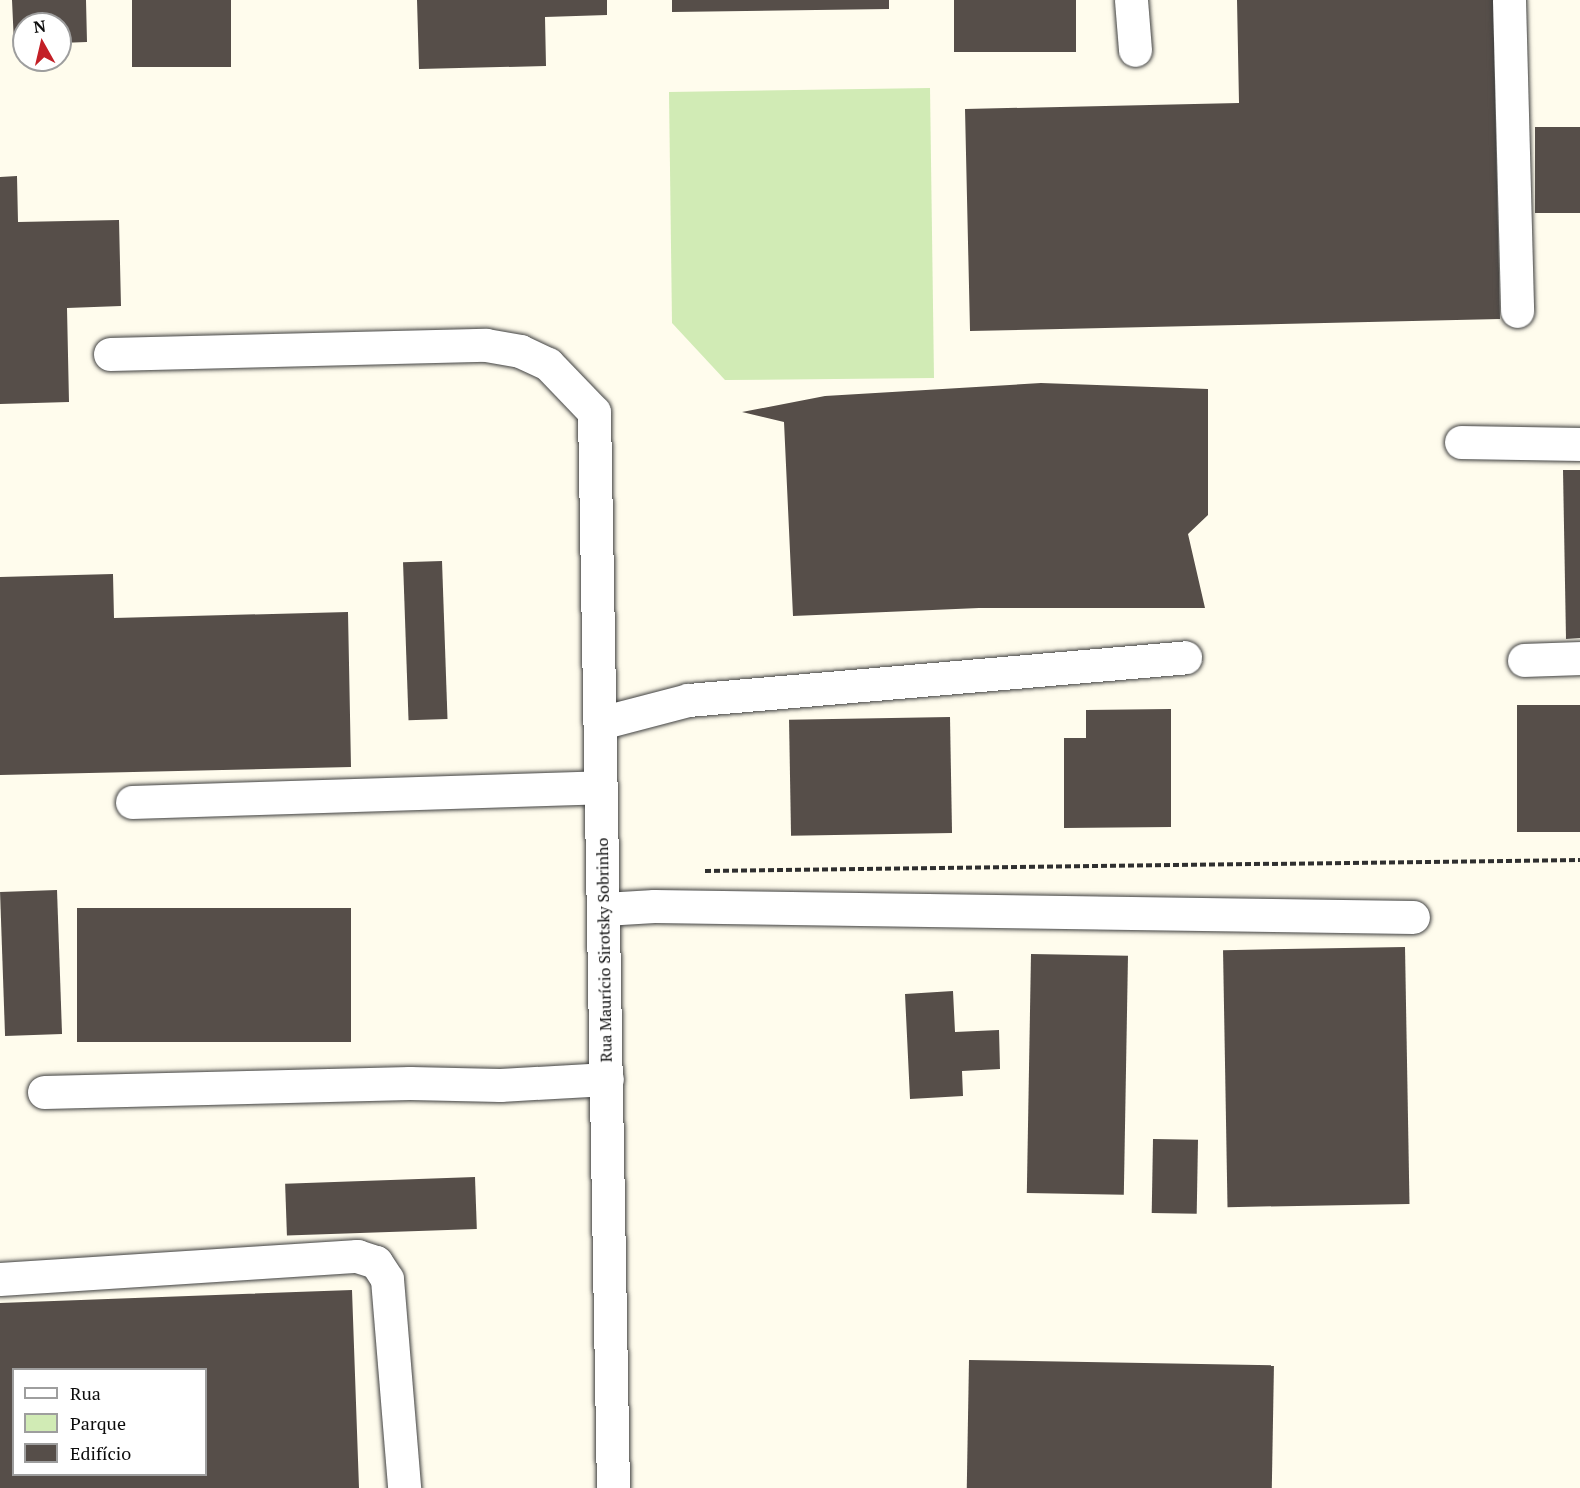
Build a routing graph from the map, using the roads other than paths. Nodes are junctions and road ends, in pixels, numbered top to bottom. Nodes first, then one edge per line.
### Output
1 (1131, 0) edge
2 (1509, 0) edge
3 (1135, 50) dead end
4 (1517, 311) dead end
5 (110, 354) dead end
6 (1461, 442) dead end
7 (1580, 444) edge
8 (1185, 657) dead end
9 (1580, 658) edge
10 (1524, 660) dead end
11 (600, 723) junction
12 (601, 787) junction
13 (132, 802) dead end
14 (604, 909) junction
15 (1413, 917) dead end
16 (607, 1079) junction
17 (44, 1092) dead end
18 (0, 1279) edge
19 (404, 1488) edge
20 (613, 1488) edge

1 - 3 street
2 - 4 street
5 - 11 street, Rua Maurício Sirotsky Sobrinho
6 - 7 street
8 - 11 street
9 - 10 street
11 - 12 street, Rua Maurício Sirotsky Sobrinho
12 - 13 street
12 - 14 street, Rua Maurício Sirotsky Sobrinho
14 - 15 street
14 - 16 street, Rua Maurício Sirotsky Sobrinho
16 - 17 street
16 - 20 street, Rua Maurício Sirotsky Sobrinho
18 - 19 street

